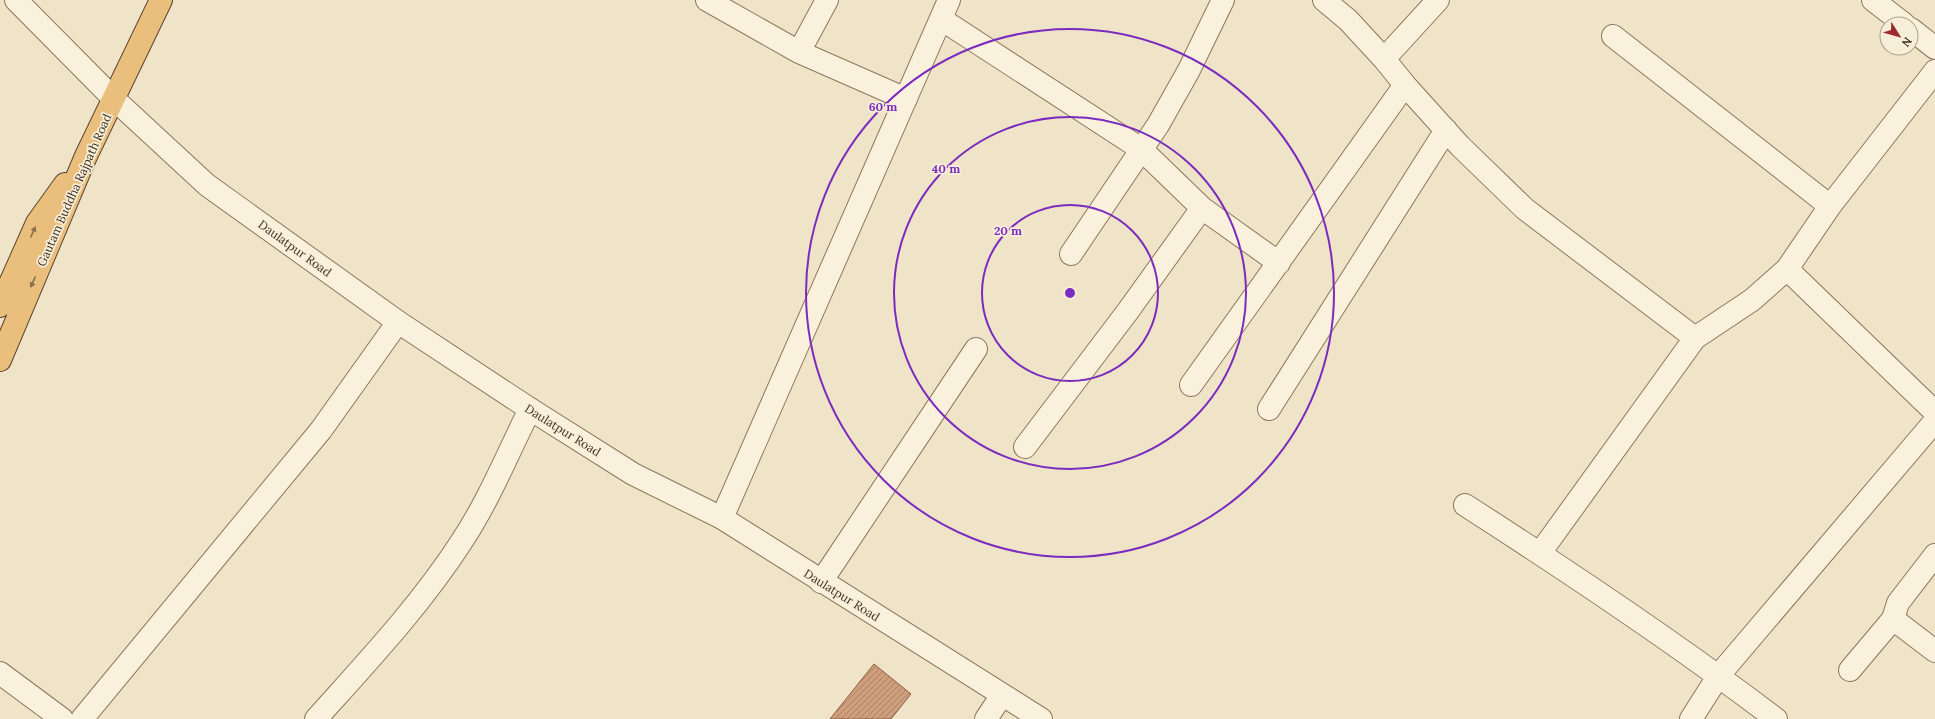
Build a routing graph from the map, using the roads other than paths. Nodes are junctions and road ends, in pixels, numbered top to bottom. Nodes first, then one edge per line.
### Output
1 (16, 0) edge
2 (161, 0) edge
3 (707, 0) edge
4 (827, 0) edge
5 (1223, 0) edge
6 (1324, 0) edge
7 (1438, 0) edge
8 (1873, 0) edge
9 (945, 9) edge
10 (1894, 16) edge
11 (1919, 35) edge
12 (1614, 36) dead end
13 (1935, 48) edge
14 (799, 52) junction
15 (1384, 59) junction
16 (1935, 71) edge
17 (1405, 85) junction
18 (114, 99) junction
19 (906, 99) junction
20 (1446, 130) junction
21 (1141, 148) junction
22 (86, 156) junction
23 (1830, 206) junction
24 (1202, 208) junction
25 (1071, 254) dead end
26 (1279, 263) junction
27 (1787, 269) junction
28 (0, 306) edge
29 (398, 322) junction
30 (1695, 338) junction
31 (976, 349) dead end
32 (0, 360) edge
33 (1191, 385) dead end
34 (530, 409) junction
35 (1269, 409) dead end
36 (1935, 412) edge
37 (1935, 421) edge
38 (1025, 447) dead end
39 (1465, 505) dead end
40 (722, 518) junction
41 (1540, 553) junction
42 (1935, 555) edge
43 (821, 582) junction
44 (1893, 619) junction
45 (1935, 651) edge
46 (1850, 670) dead end
47 (0, 673) edge
48 (1719, 675) junction
49 (1002, 695) junction
50 (62, 719) edge
51 (82, 719) edge
52 (316, 719) edge
53 (986, 719) edge
54 (1041, 719) edge
55 (1692, 719) edge
56 (1776, 719) edge

1 - 18 street, Daulatpur Road
2 - 18 highway, Gautam Buddha Rajpath Road
3 - 14 street
4 - 14 street
5 - 21 street
6 - 15 street
7 - 15 street
8 - 10 street
9 - 19 street
9 - 21 street
11 - 13 street
12 - 23 street
14 - 19 street
15 - 17 street
16 - 23 street
17 - 20 street
17 - 26 street
18 - 22 highway, Gautam Buddha Rajpath Road
18 - 29 street, Daulatpur Road
19 - 40 street
20 - 30 street
20 - 35 street
21 - 24 street
21 - 25 street
28 -> 22 highway
22 -> 32 highway, Gautam Buddha Rajpath Road
23 - 27 street
24 - 26 street
24 - 38 street
26 - 33 street
27 - 30 street
27 - 36 street
29 - 34 street, Daulatpur Road
29 - 51 street
30 - 41 street
31 - 43 street
34 - 40 street, Daulatpur Road
34 - 52 street
37 - 48 street
39 - 41 street
40 - 43 street, Daulatpur Road
41 - 48 street
42 - 44 street
43 - 49 street, Daulatpur Road
44 - 45 street
44 - 46 street
47 - 50 street
48 - 55 street
48 - 56 street
49 - 53 street
49 - 54 street, Daulatpur Road

